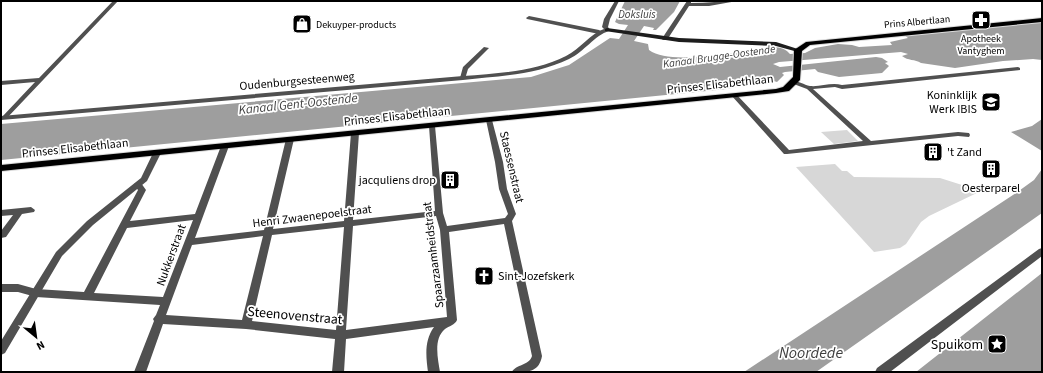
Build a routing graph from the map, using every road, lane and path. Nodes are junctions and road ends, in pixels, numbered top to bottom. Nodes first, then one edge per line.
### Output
1 (116, 1) edge
2 (618, 1) edge
3 (734, 1) edge
4 (688, 3) edge
5 (528, 18) dead end
6 (1042, 20) edge
7 (607, 30) junction
8 (599, 32) junction
9 (666, 39) junction
10 (486, 48) dead end
11 (797, 52) junction
12 (1018, 69) dead end
13 (463, 78) junction
14 (40, 80) junction
15 (793, 82) junction
16 (1, 83) edge
17 (809, 88) junction
18 (734, 96) junction
19 (3, 118) edge
20 (489, 120) junction
21 (432, 126) junction
22 (355, 133) junction
23 (966, 135) dead end
24 (290, 139) junction
25 (869, 143) junction
26 (225, 146) junction
27 (157, 153) junction
28 (1, 168) edge
29 (138, 185) junction
30 (31, 210) dead end
31 (20, 211) junction
32 (1, 213) edge
33 (439, 214) junction
34 (198, 217) junction
35 (508, 221) junction
36 (349, 224) junction
37 (123, 225) junction
38 (444, 230) junction
39 (267, 233) junction
40 (3, 235) dead end
41 (188, 242) junction
42 (1042, 251) edge
43 (1, 288) edge
44 (36, 293) junction
45 (87, 296) junction
46 (166, 301) junction
47 (158, 319) junction
48 (452, 320) junction
49 (246, 324) junction
50 (341, 335) junction
51 (1, 350) edge
52 (140, 372) edge
53 (338, 372) edge
54 (434, 372) edge
55 (518, 372) edge
56 (882, 372) edge

1 - 14 street
2 - 7 street
3 - 4 street
4 - 9 street
5 - 8 street
6 - 11 main road, Prins Albertlaan
7 - 8 street
7 - 9 main road
8 - 13 street, Oudenburgsesteenweg
9 - 11 main road
10 - 13 street
11 - 15 main road
12 - 17 street
13 - 19 street, Oudenburgsesteenweg
14 - 16 street
14 - 19 street
15 - 17 street
15 - 18 main road, Prinses Elisabethlaan
17 - 25 street
18 - 20 main road, Prinses Elisabethlaan
18 - 25 street
20 - 21 main road, Prinses Elisabethlaan
20 - 35 street, Staessenstraat
21 - 22 main road, Prinses Elisabethlaan
21 - 33 street, Spaarzaamheidstraat
22 - 24 main road, Prinses Elisabethlaan
22 - 36 street
23 - 25 street
24 - 26 main road, Prinses Elisabethlaan
24 - 39 street
26 - 27 main road, Prinses Elisabethlaan
26 - 34 street, Nukkerstraat
27 - 28 main road, Prinses Elisabethlaan
27 - 29 street
29 - 37 street
29 - 44 street
30 - 31 street
31 - 32 street
31 - 40 street
33 - 36 street, Henri Zwaenepoelstraat
33 - 38 street, Spaarzaamheidstraat
34 - 37 street
34 - 41 street, Nukkerstraat
35 - 38 street
35 - 55 street, Staessenstraat
36 - 39 street, Henri Zwaenepoelstraat
36 - 50 street
37 - 45 street
38 - 48 street, Spaarzaamheidstraat
39 - 41 street, Henri Zwaenepoelstraat
39 - 49 street
41 - 46 street, Nukkerstraat
42 - 56 street
43 - 44 street
44 - 45 street
44 - 51 street
45 - 46 street
46 - 47 street, Nukkerstraat
47 - 49 street, Steenovenstraat
47 - 52 street, Nukkerstraat
48 - 50 street, Steenovenstraat
48 - 54 street, Spaarzaamheidstraat
49 - 50 street, Steenovenstraat
50 - 53 street

